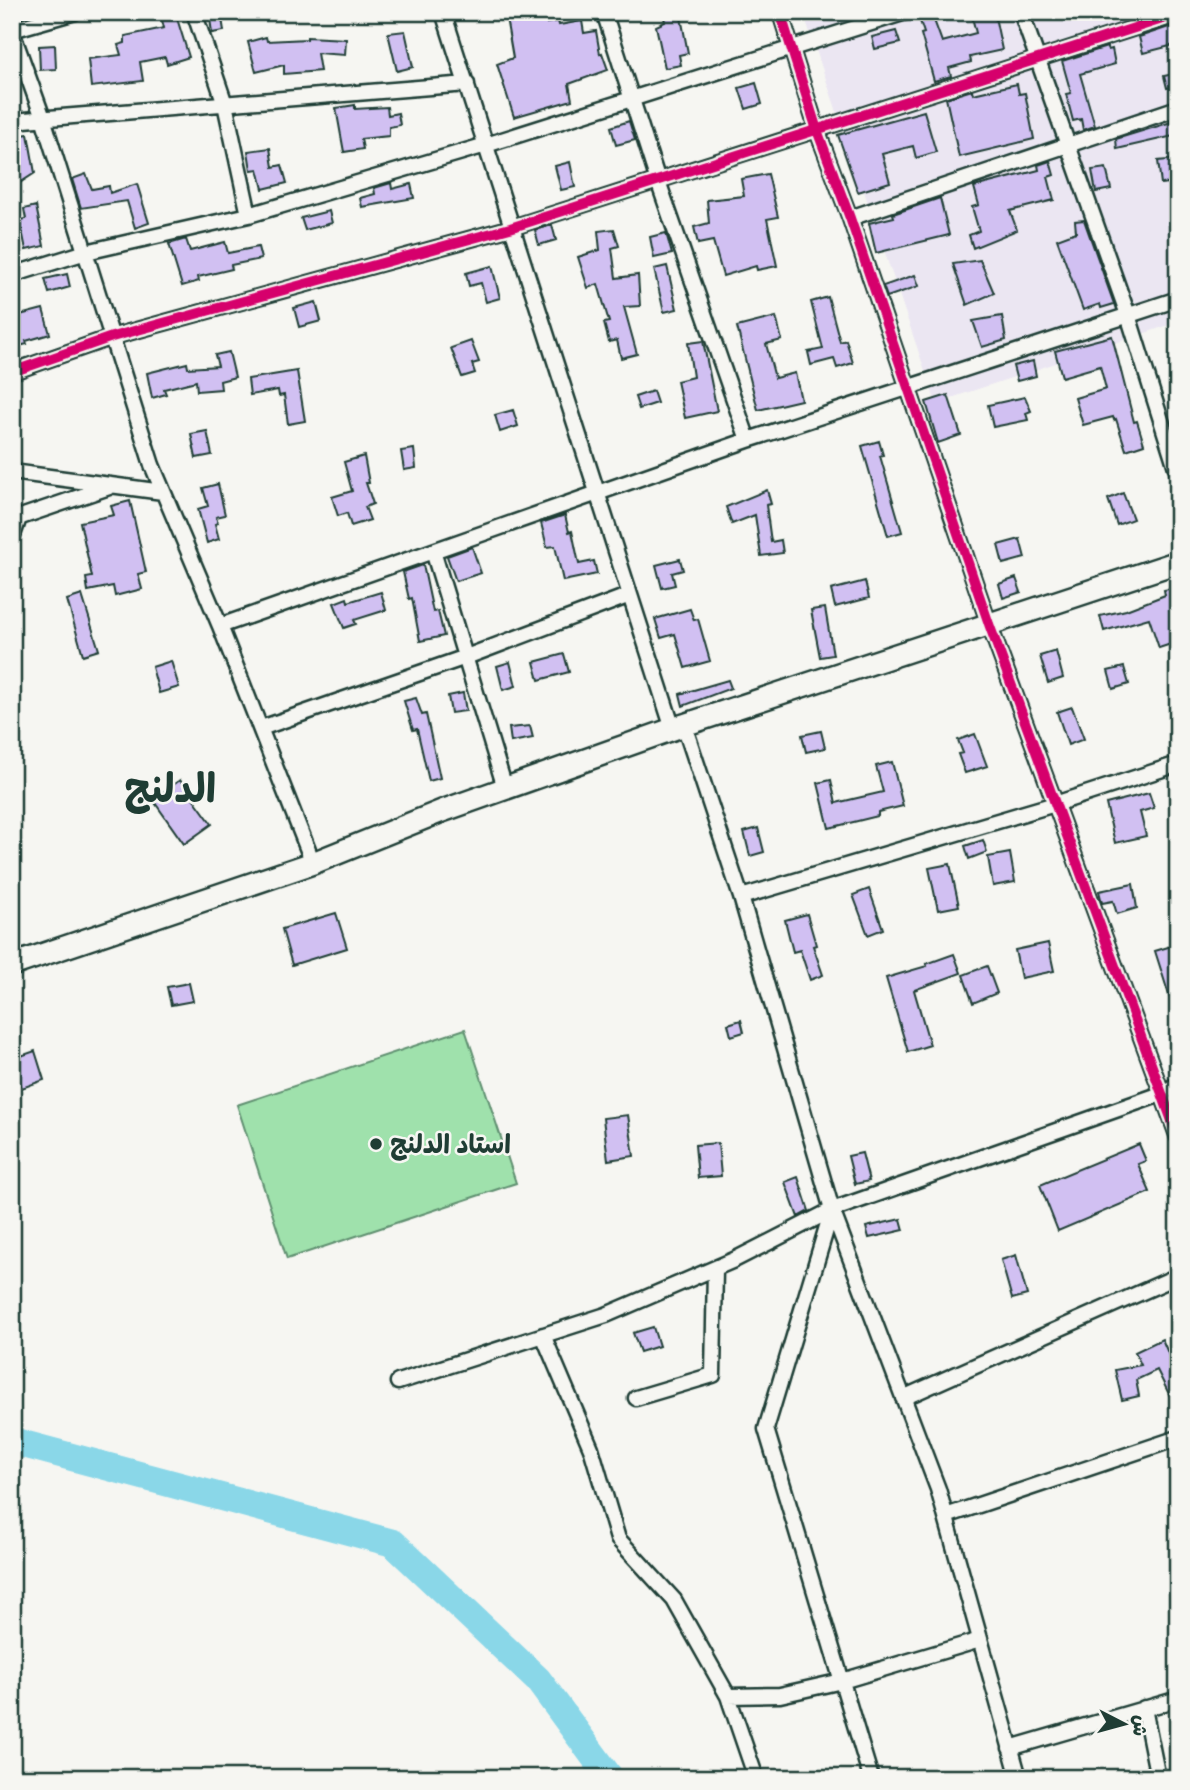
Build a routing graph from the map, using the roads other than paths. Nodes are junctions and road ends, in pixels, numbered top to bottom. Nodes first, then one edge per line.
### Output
1 (75, 12) edge
2 (194, 12) edge
3 (443, 12) edge
4 (604, 12) edge
5 (780, 12) edge
6 (906, 12) edge
7 (1021, 12) edge
8 (1178, 14) edge
9 (12, 31) edge
10 (792, 48) junction
11 (1037, 60) junction
12 (467, 84) junction
13 (633, 99) junction
14 (225, 104) junction
15 (1178, 108) edge
16 (43, 118) junction
17 (12, 121) edge
18 (817, 130) junction
19 (486, 145) junction
20 (1069, 145) junction
21 (658, 181) junction
22 (249, 215) junction
23 (850, 218) junction
24 (510, 228) junction
25 (86, 252) junction
26 (12, 275) edge
27 (1178, 299) edge
28 (1128, 315) junction
29 (112, 337) junction
30 (12, 372) edge
31 (908, 387) junction
32 (748, 440) junction
33 (12, 472) edge
34 (1178, 474) edge
35 (114, 485) junction
36 (163, 492) junction
37 (597, 493) junction
38 (16, 519) edge
39 (12, 538) edge
40 (433, 551) junction
41 (1178, 562) edge
42 (630, 595) junction
43 (989, 624) junction
44 (220, 626) junction
45 (466, 657) junction
46 (679, 727) junction
47 (261, 728) junction
48 (1178, 764) edge
49 (505, 788) junction
50 (1055, 804) junction
51 (313, 863) junction
52 (741, 897) junction
53 (12, 965) edge
54 (1178, 1084) edge
55 (1161, 1094) junction
56 (1178, 1137) edge
57 (832, 1210) junction
58 (715, 1269) junction
59 (1178, 1276) edge
60 (543, 1335) junction
61 (398, 1382) dead end
62 (636, 1398) dead end
63 (903, 1398) junction
64 (1178, 1438) edge
65 (946, 1516) junction
66 (980, 1640) junction
67 (842, 1681) junction
68 (728, 1696) junction
69 (1178, 1699) edge
70 (1144, 1708) junction
71 (1010, 1748) junction
72 (756, 1778) edge
73 (871, 1778) edge
74 (1019, 1778) edge
75 (1158, 1778) edge

1 - 9 street
2 - 14 street
3 - 12 street
4 - 13 street
5 - 10 street
6 - 10 street
7 - 11 street
8 - 11 street
9 - 16 street
10 - 13 street
10 - 18 street
11 - 18 street
11 - 20 street
12 - 14 street
12 - 19 street
13 - 19 street
13 - 21 street
14 - 16 street
14 - 22 street
15 - 20 street
16 - 17 street
16 - 25 street
18 - 21 street
18 - 23 street
19 - 22 street
19 - 24 street
20 - 23 street
20 - 28 street
21 - 24 street
21 - 32 street
22 - 25 street
23 - 31 street
24 - 29 street
24 - 37 street
25 - 26 street
25 - 29 street
27 - 28 street
28 - 31 street
28 - 34 street
29 - 30 street
29 - 36 street
31 - 32 street
31 - 43 street
32 - 37 street
33 - 35 street
35 - 36 street
35 - 38 street
36 - 44 street
37 - 40 street
37 - 42 street
38 - 39 street
40 - 44 street
40 - 45 street
41 - 43 main road
42 - 45 street
42 - 46 street
43 - 46 main road
43 - 50 street
44 - 47 street
45 - 47 street
45 - 49 street
46 - 49 main road
46 - 52 street
47 - 51 street
48 - 50 street
49 - 51 main road
50 - 52 street
50 - 55 street
51 - 53 main road
52 - 57 street
54 - 55 street
55 - 56 street
55 - 57 street
57 - 58 street
57 - 63 street
57 - 67 street
58 - 60 street
58 - 62 street
59 - 63 street
60 - 61 street
60 - 68 street
63 - 65 street
64 - 65 street
65 - 66 street
66 - 67 street
66 - 71 street
67 - 68 street
67 - 73 street
68 - 72 street
69 - 70 street
70 - 71 street
70 - 75 street
71 - 74 street

